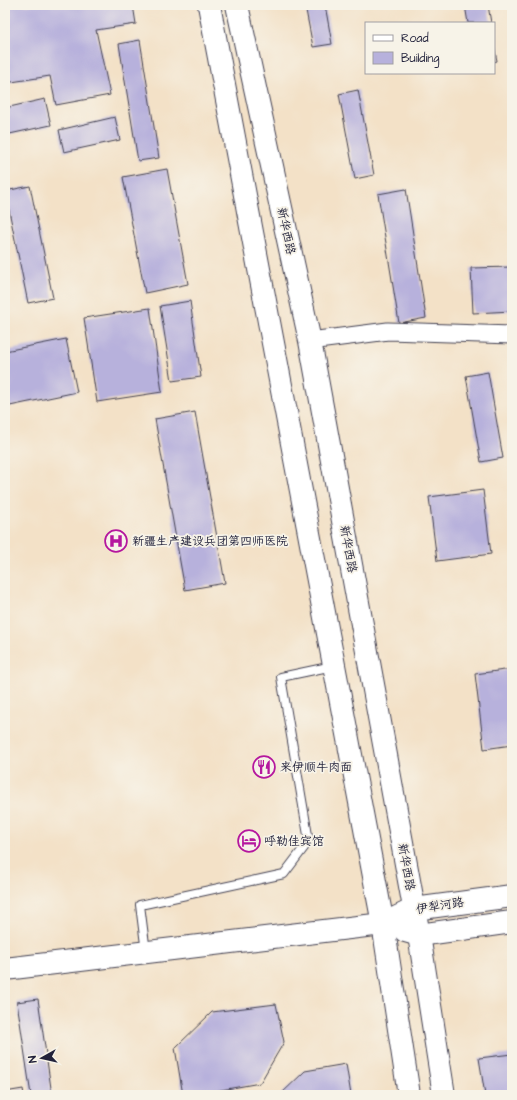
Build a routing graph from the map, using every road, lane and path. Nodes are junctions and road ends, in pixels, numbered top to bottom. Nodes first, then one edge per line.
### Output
1 (209, 5) edge
2 (237, 5) edge
3 (512, 335) edge
4 (310, 341) junction
5 (334, 666) junction
6 (512, 896) edge
7 (414, 909) junction
8 (512, 922) edge
9 (382, 924) junction
10 (419, 936) junction
11 (146, 952) junction
12 (5, 969) edge
13 (410, 1095) edge
14 (444, 1095) edge

1 - 5 main road
2 - 4 main road, 新华西路
3 - 4 street
4 - 7 main road, 新华西路
5 - 9 main road
5 - 11 lane
6 - 7 main road, 伊犁河路
7 - 9 main road, 伊犁河路
7 - 10 main road, 新华西路
8 - 10 main road, 伊犁河路
9 - 10 main road, 伊犁河路
9 - 11 main road
9 - 13 main road
10 - 14 main road, 新华西路
11 - 12 main road

